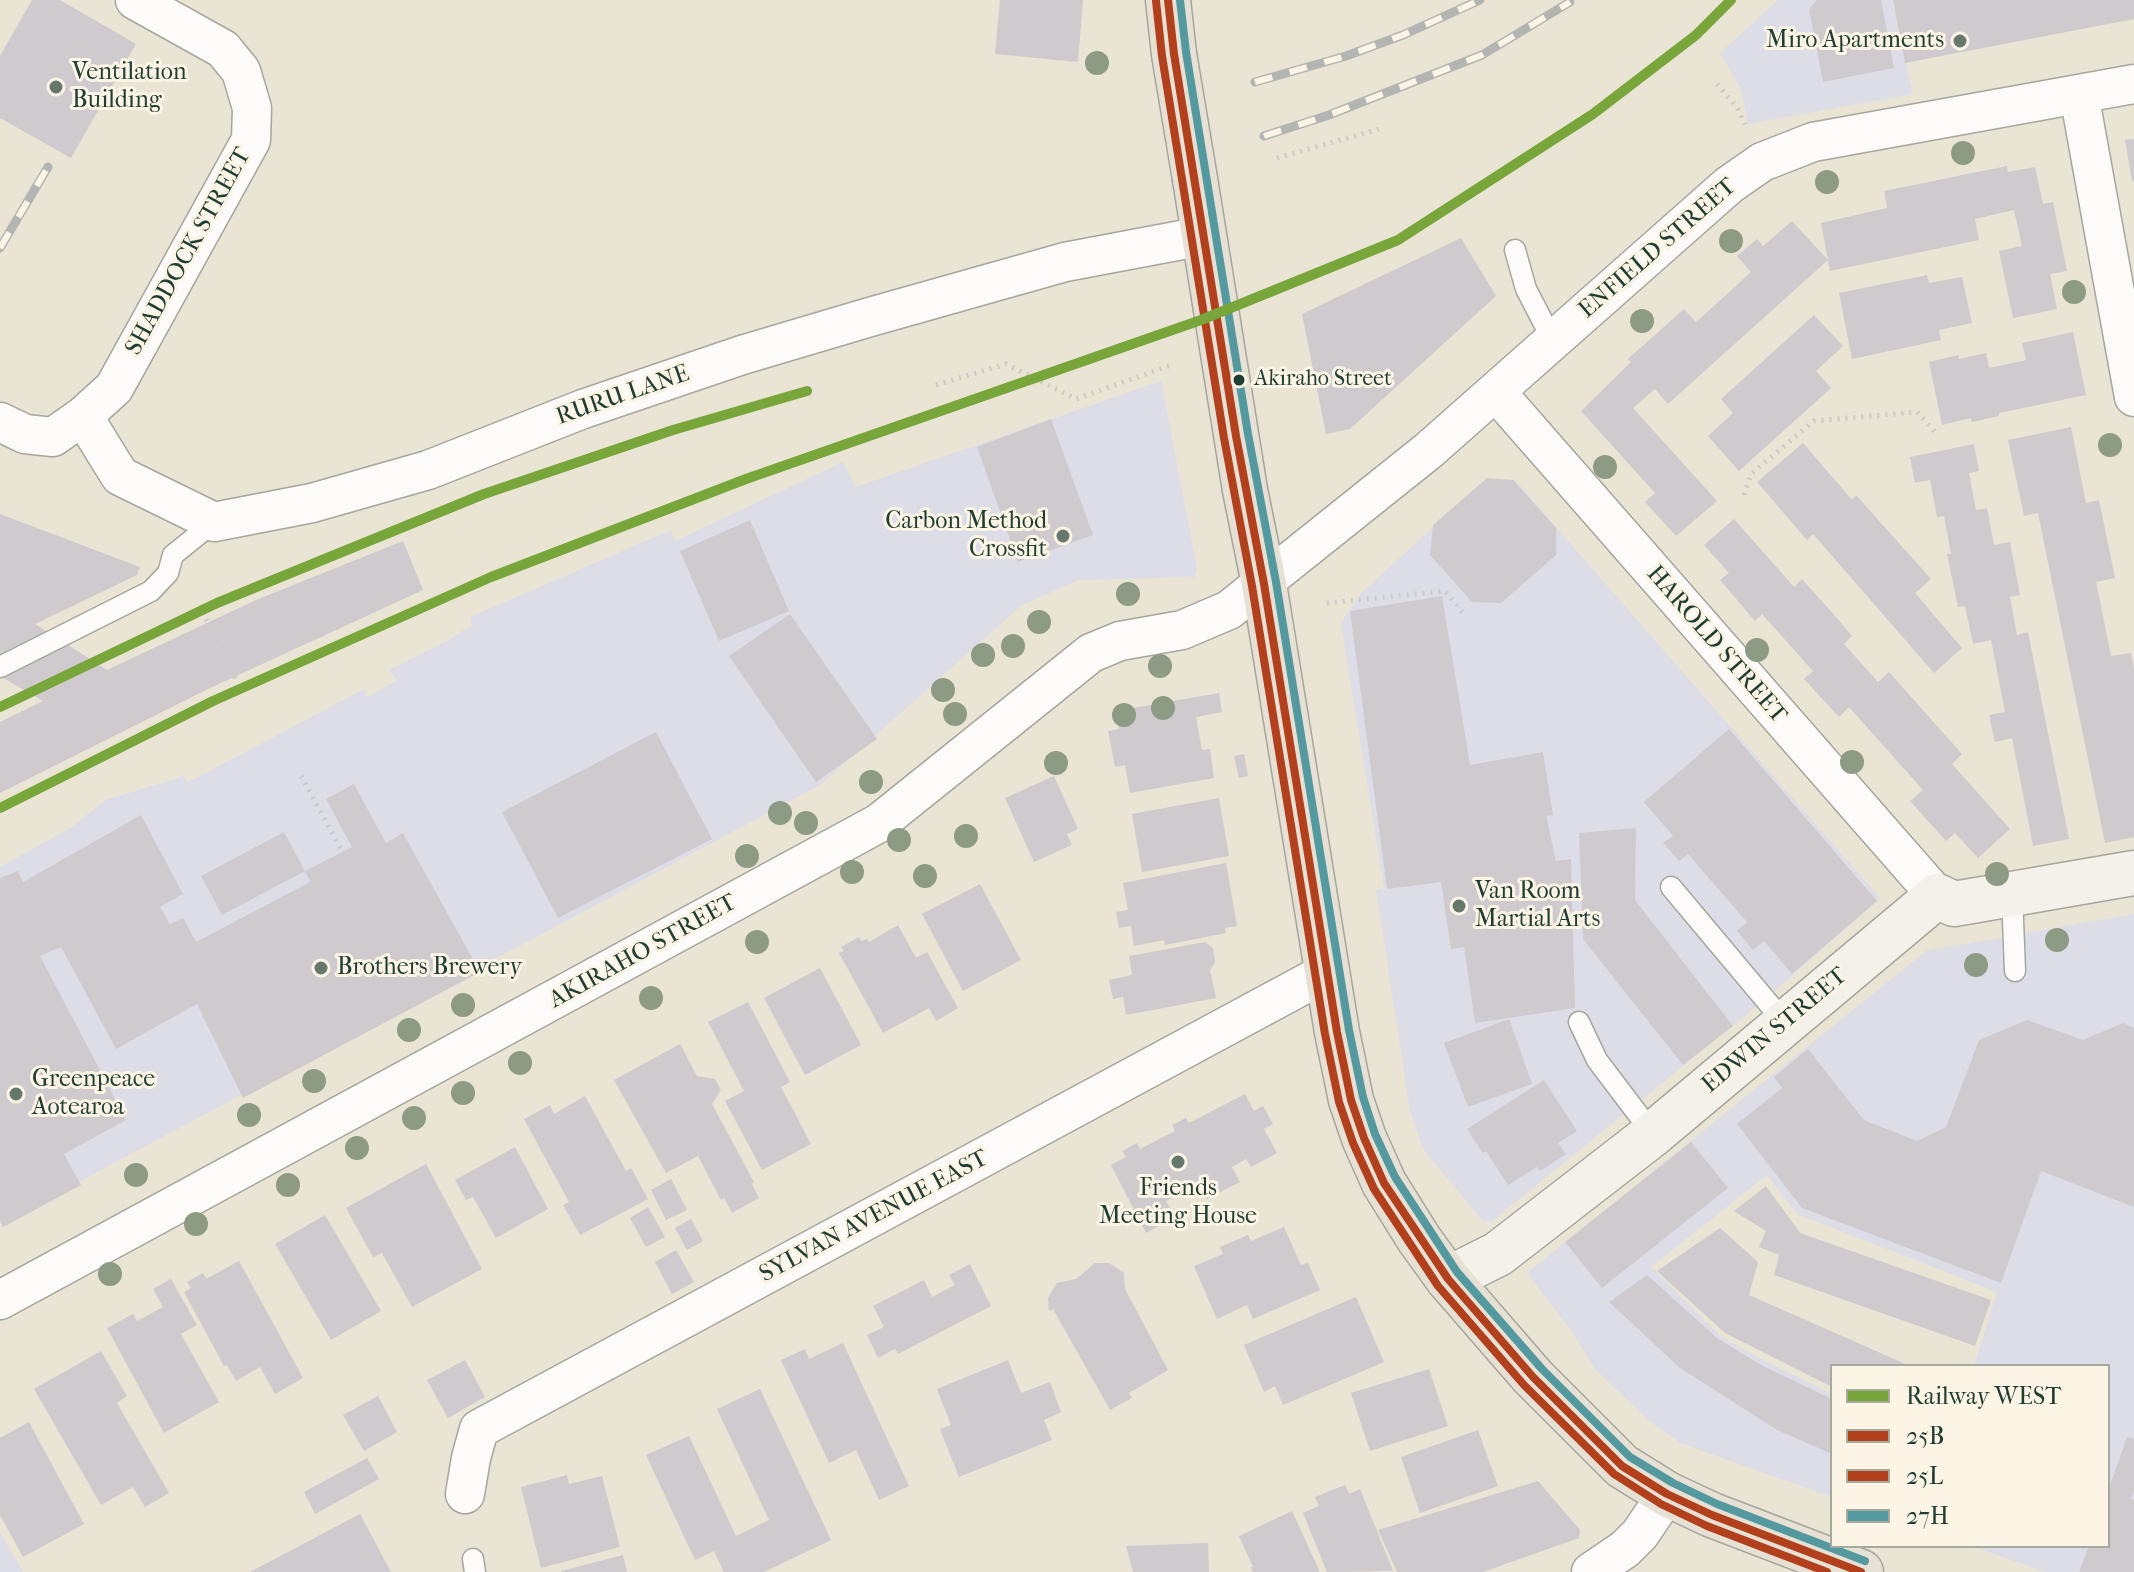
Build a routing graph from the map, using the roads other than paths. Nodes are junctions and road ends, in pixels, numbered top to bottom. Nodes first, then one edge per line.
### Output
1 (135, 0) edge
2 (1168, 0) edge
3 (2134, 84) edge
4 (2079, 94) junction
5 (1206, 248) junction
6 (1515, 250) dead end
7 (1553, 341) junction
8 (1496, 392) junction
9 (2134, 397) edge
10 (83, 416) junction
11 (0, 422) edge
12 (214, 522) junction
13 (1264, 584) junction
14 (0, 667) edge
15 (2134, 873) edge
16 (1671, 887) dead end
17 (2012, 894) junction
18 (1937, 896) junction
19 (2015, 971) dead end
20 (1327, 972) junction
21 (1579, 1022) dead end
22 (1785, 1023) junction
23 (1653, 1134) junction
24 (1448, 1279) junction
25 (0, 1300) edge
26 (465, 1494) dead end
27 (1667, 1494) junction
28 (1591, 1572) edge
29 (1861, 1572) edge

1 - 10 street, SHADDOCK STREET
2 - 5 main road, bridge
3 - 4 street, ENFIELD STREET
4 - 7 street, ENFIELD STREET
4 - 9 street
5 - 12 street, RURU LANE
5 - 13 main road
6 - 7 lane
7 - 8 street, ENFIELD STREET
8 - 13 street, ENFIELD STREET
8 - 18 street, HAROLD STREET
10 - 11 street, SHADDOCK STREET
10 - 12 street
12 - 14 lane
13 - 20 main road
13 - 25 street, AKIRAHO STREET
15 - 17 street
16 - 22 lane
17 - 18 street
17 - 19 lane
18 - 22 street, EDWIN STREET
20 - 24 main road
20 - 26 street, SYLVAN AVENUE EAST
21 - 23 lane
22 - 23 street, EDWIN STREET
23 - 24 street, EDWIN STREET
24 - 27 main road
27 - 28 street
27 - 29 main road

